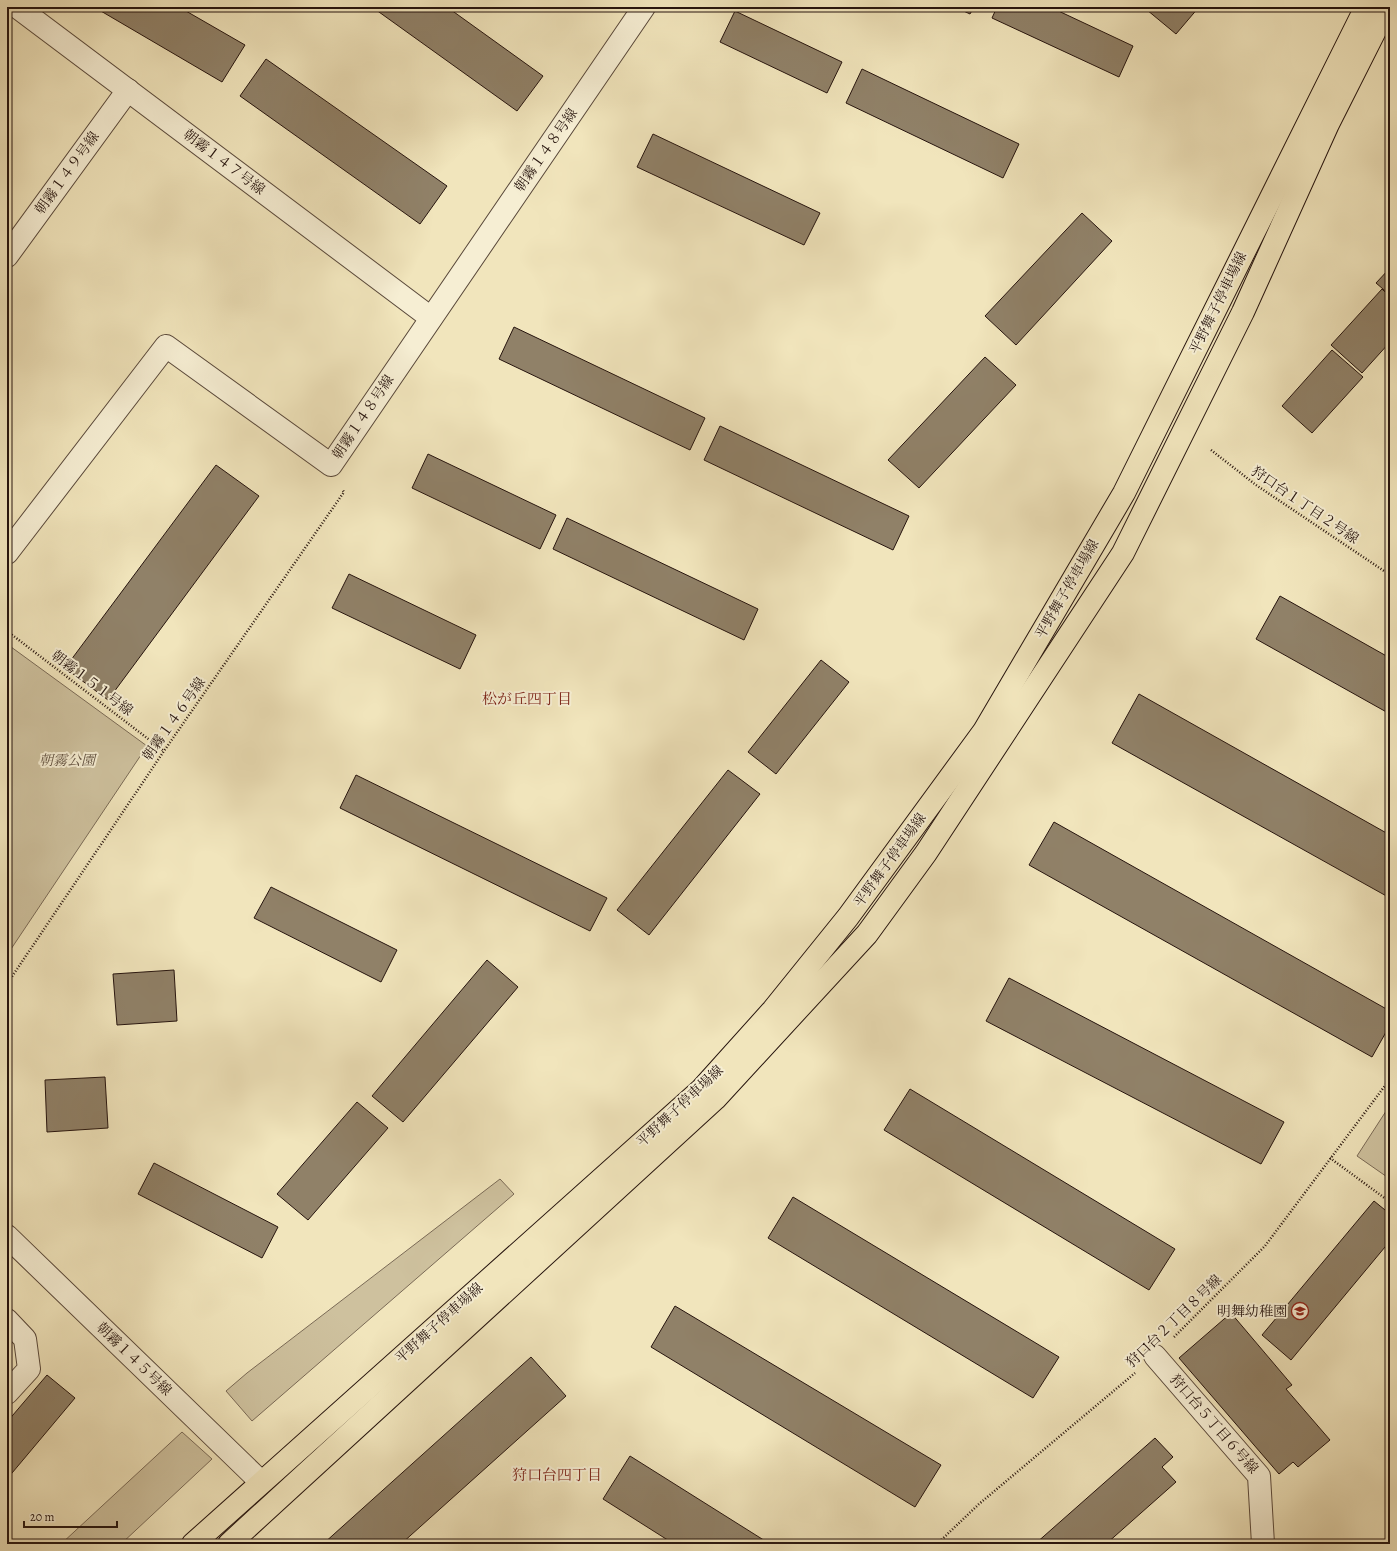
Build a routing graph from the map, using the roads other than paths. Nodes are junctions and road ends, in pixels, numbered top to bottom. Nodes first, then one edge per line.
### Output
1 (17, 7) edge
2 (644, 7) edge
3 (1366, 7) edge
4 (1387, 7) edge
5 (128, 90) junction
6 (7, 256) edge
7 (431, 318) junction
8 (7, 553) edge
9 (7, 1236) edge
10 (7, 1320) edge
11 (1155, 1356) road end
12 (7, 1393) edge
13 (261, 1482) junction
14 (194, 1544) edge
15 (229, 1544) edge
16 (1263, 1544) edge

1 - 5 street, 朝霧１４７号線
2 - 7 street, 朝霧１４８号線
3 - 13 main road, 平野舞子停車場線
4 - 15 main road, 平野舞子停車場線
5 - 6 street, 朝霧１４９号線
5 - 7 street, 朝霧１４７号線
7 - 8 street, 朝霧１４８号線
9 - 13 street, 朝霧１４５号線
10 - 12 street
11 - 16 street, 狩口台５丁目６号線
13 - 14 main road, 平野舞子停車場線

